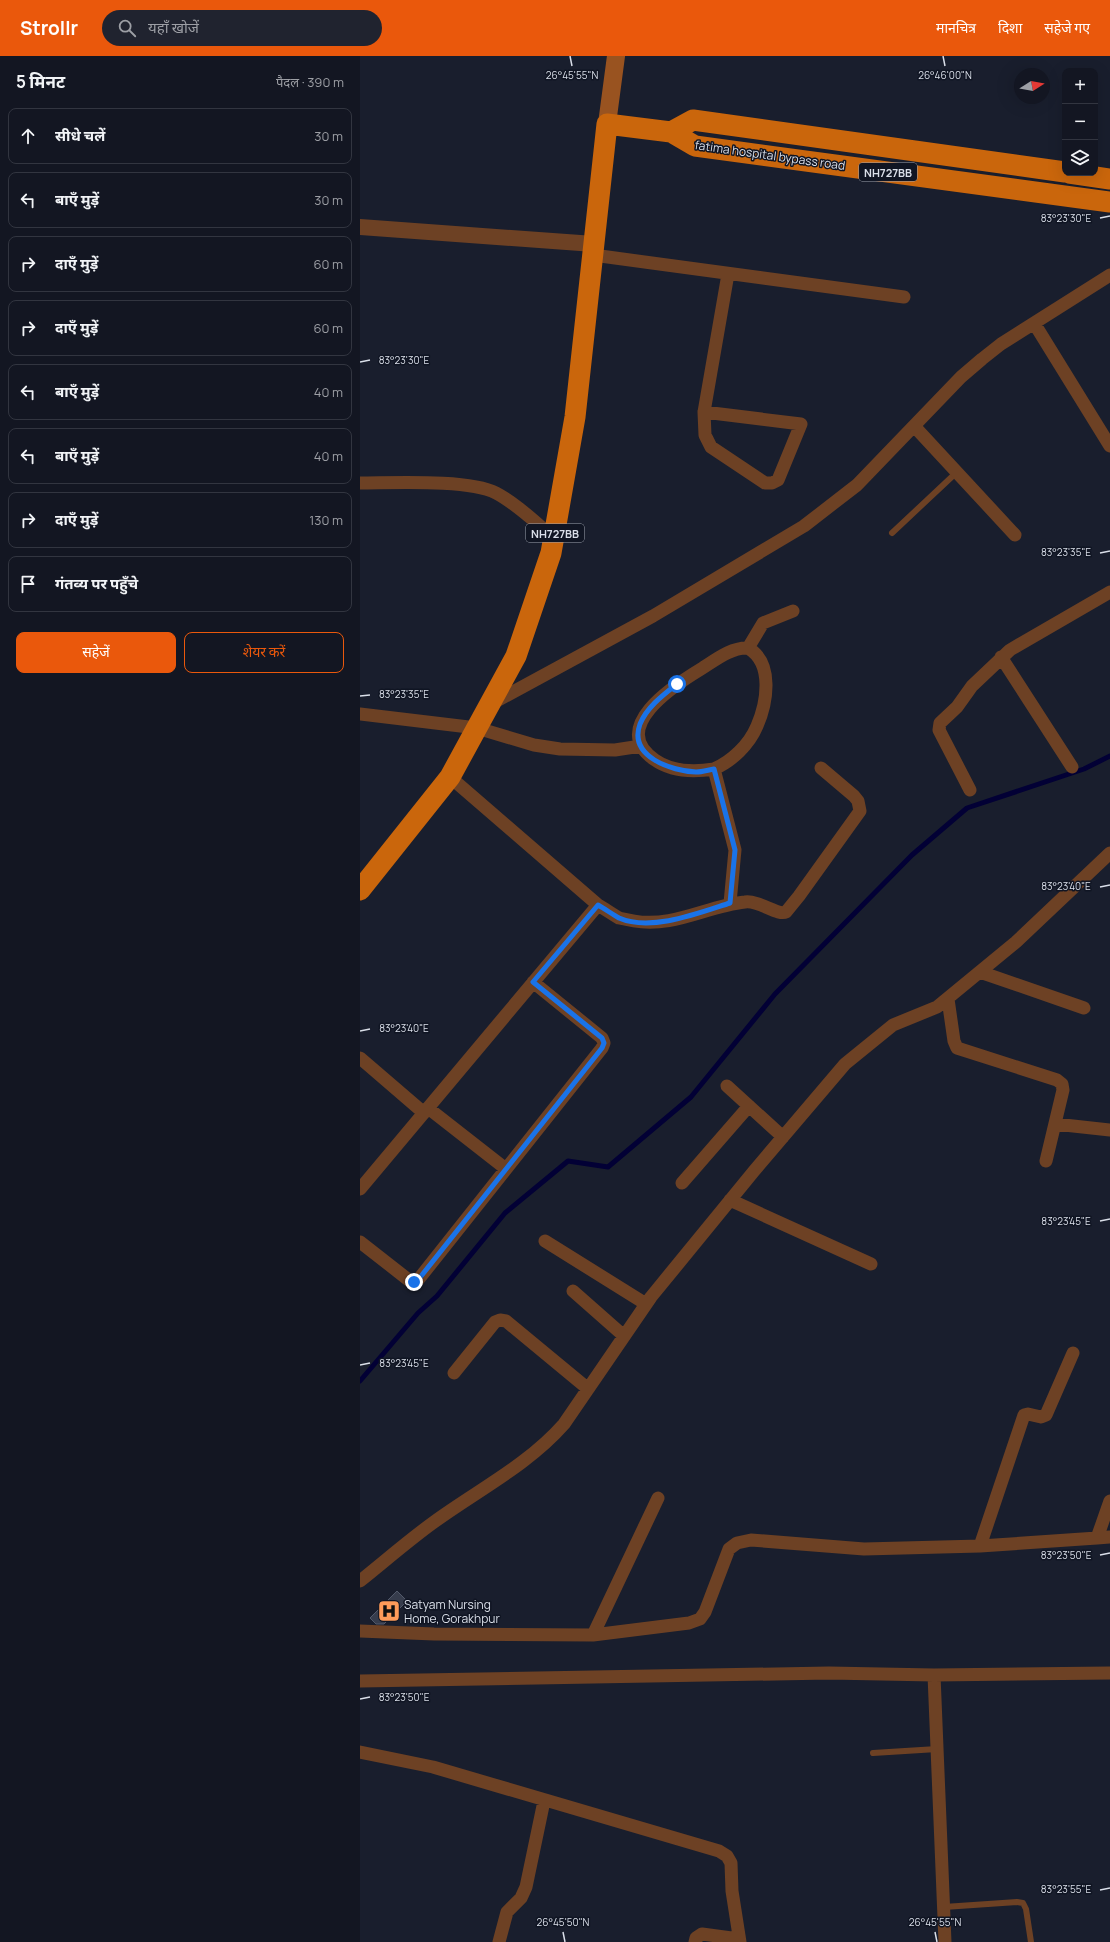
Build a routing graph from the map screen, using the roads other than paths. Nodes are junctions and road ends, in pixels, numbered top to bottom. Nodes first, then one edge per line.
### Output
1 (616, 56) edge
2 (608, 124) junction
3 (671, 132) junction
4 (1062, 172) edge
5 (1090, 176) edge
6 (1110, 179) edge
7 (1110, 202) edge
8 (360, 228) edge
9 (593, 250) junction
10 (728, 274) junction
11 (1110, 275) edge
12 (904, 297) dead end
13 (1034, 322) junction
14 (704, 412) junction
15 (914, 426) junction
16 (1106, 430) edge
17 (1110, 446) edge
18 (957, 472) junction
19 (360, 483) edge
20 (892, 533) dead end
21 (1015, 534) dead end
22 (554, 538) junction
23 (1110, 592) edge
24 (793, 611) dead end
25 (748, 648) junction
26 (1001, 657) junction
27 (489, 705) junction
28 (360, 714) edge
29 (477, 728) junction
30 (641, 746) junction
31 (1072, 767) dead end
32 (821, 768) dead end
33 (714, 769) junction
34 (450, 777) junction
35 (970, 790) dead end
36 (1110, 853) edge
37 (360, 890) edge
38 (730, 903) junction
39 (598, 905) junction
40 (980, 972) junction
41 (533, 982) junction
42 (948, 999) junction
43 (1084, 1008) dead end
44 (360, 1058) edge
45 (727, 1086) dead end
46 (749, 1106) junction
47 (426, 1110) junction
48 (1054, 1124) junction
49 (1110, 1130) edge
50 (783, 1137) junction
51 (1046, 1161) dead end
52 (506, 1169) junction
53 (682, 1183) dead end
54 (360, 1189) edge
55 (730, 1200) junction
56 (545, 1241) dead end
57 (360, 1242) edge
58 (871, 1264) dead end
59 (573, 1291) dead end
60 (646, 1304) junction
61 (624, 1336) junction
62 (1073, 1353) dead end
63 (454, 1373) dead end
64 (587, 1388) junction
65 (658, 1498) dead end
66 (1110, 1501) edge
67 (1110, 1537) edge
68 (1097, 1538) junction
69 (980, 1546) junction
70 (360, 1581) edge
71 (360, 1631) edge
72 (593, 1635) junction
73 (1110, 1673) edge
74 (934, 1675) junction
75 (360, 1681) edge
76 (937, 1749) junction
77 (360, 1752) edge
78 (873, 1753) dead end
79 (544, 1801) junction
80 (944, 1907) junction
81 (739, 1940) edge
82 (499, 1942) edge
83 (695, 1942) edge
84 (945, 1942) edge
85 (1031, 1942) edge

1 - 2 main road
2 - 3 highway, fatima hospital bypass road / NH727BB
2 - 9 highway, NH727BB
3 - 4 highway, fatima hospital bypass road / NH727BB
3 - 7 highway, fatima hospital bypass road / NH727BB
5 - 6 highway
8 - 9 street
9 - 10 street
9 - 22 highway, NH727BB
10 - 12 street
10 - 14 street
11 - 13 street
13 - 15 street
13 - 16 street
14 - 14 street
15 - 18 street
15 - 27 street
16 - 17 street
18 - 20 lane
18 - 21 street
19 - 22 street
22 - 27 highway, NH727BB
23 - 26 street
24 - 25 street
25 - 30 street
25 - 33 street
26 - 31 street
26 - 35 street
27 - 29 highway, NH727BB
28 - 29 street
29 - 30 street
29 - 34 highway, NH727BB
30 - 33 street
32 - 38 street
33 - 38 street
34 - 37 highway, NH727BB
34 - 39 street
36 - 40 street
38 - 39 street
39 - 41 street
40 - 42 street
40 - 43 street
41 - 47 street
41 - 52 street
42 - 48 street
42 - 50 street
44 - 47 street
45 - 46 street
46 - 50 street
46 - 53 street
47 - 52 street
47 - 54 street
48 - 49 street
48 - 51 street
50 - 55 street
52 - 57 street
55 - 58 street
55 - 60 street
56 - 60 street
59 - 61 street
60 - 61 street
61 - 64 street
62 - 69 street
63 - 64 street
64 - 70 street
65 - 72 street
66 - 68 street
67 - 68 street
68 - 69 street
69 - 72 street
71 - 72 street
73 - 74 street
74 - 75 street
74 - 76 street
76 - 78 lane
76 - 80 street
77 - 79 street
79 - 81 street
79 - 82 street
80 - 84 street
80 - 85 lane
81 - 83 street

